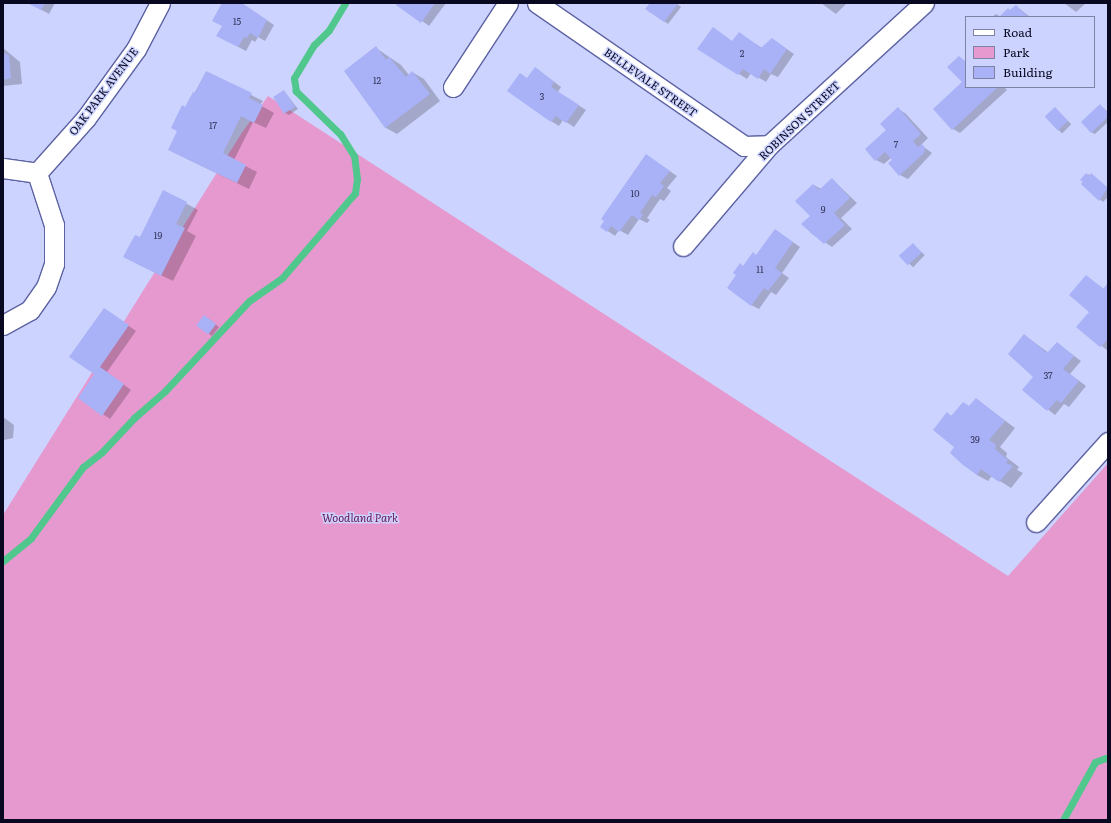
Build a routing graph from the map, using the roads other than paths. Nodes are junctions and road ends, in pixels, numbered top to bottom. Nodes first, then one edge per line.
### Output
1 (160, 3) edge
2 (508, 3) edge
3 (537, 3) edge
4 (924, 3) edge
5 (453, 87) dead end
6 (769, 145) junction
7 (3, 168) edge
8 (37, 174) junction
9 (683, 246) dead end
10 (3, 325) edge
11 (1108, 442) edge
12 (1036, 522) dead end

1 - 8 street, OAK PARK AVENUE
2 - 5 street
3 - 6 street, BELLEVALE STREET
4 - 6 street, ROBINSON STREET
6 - 9 street, ROBINSON STREET
7 - 8 street
8 - 10 street
11 - 12 street

